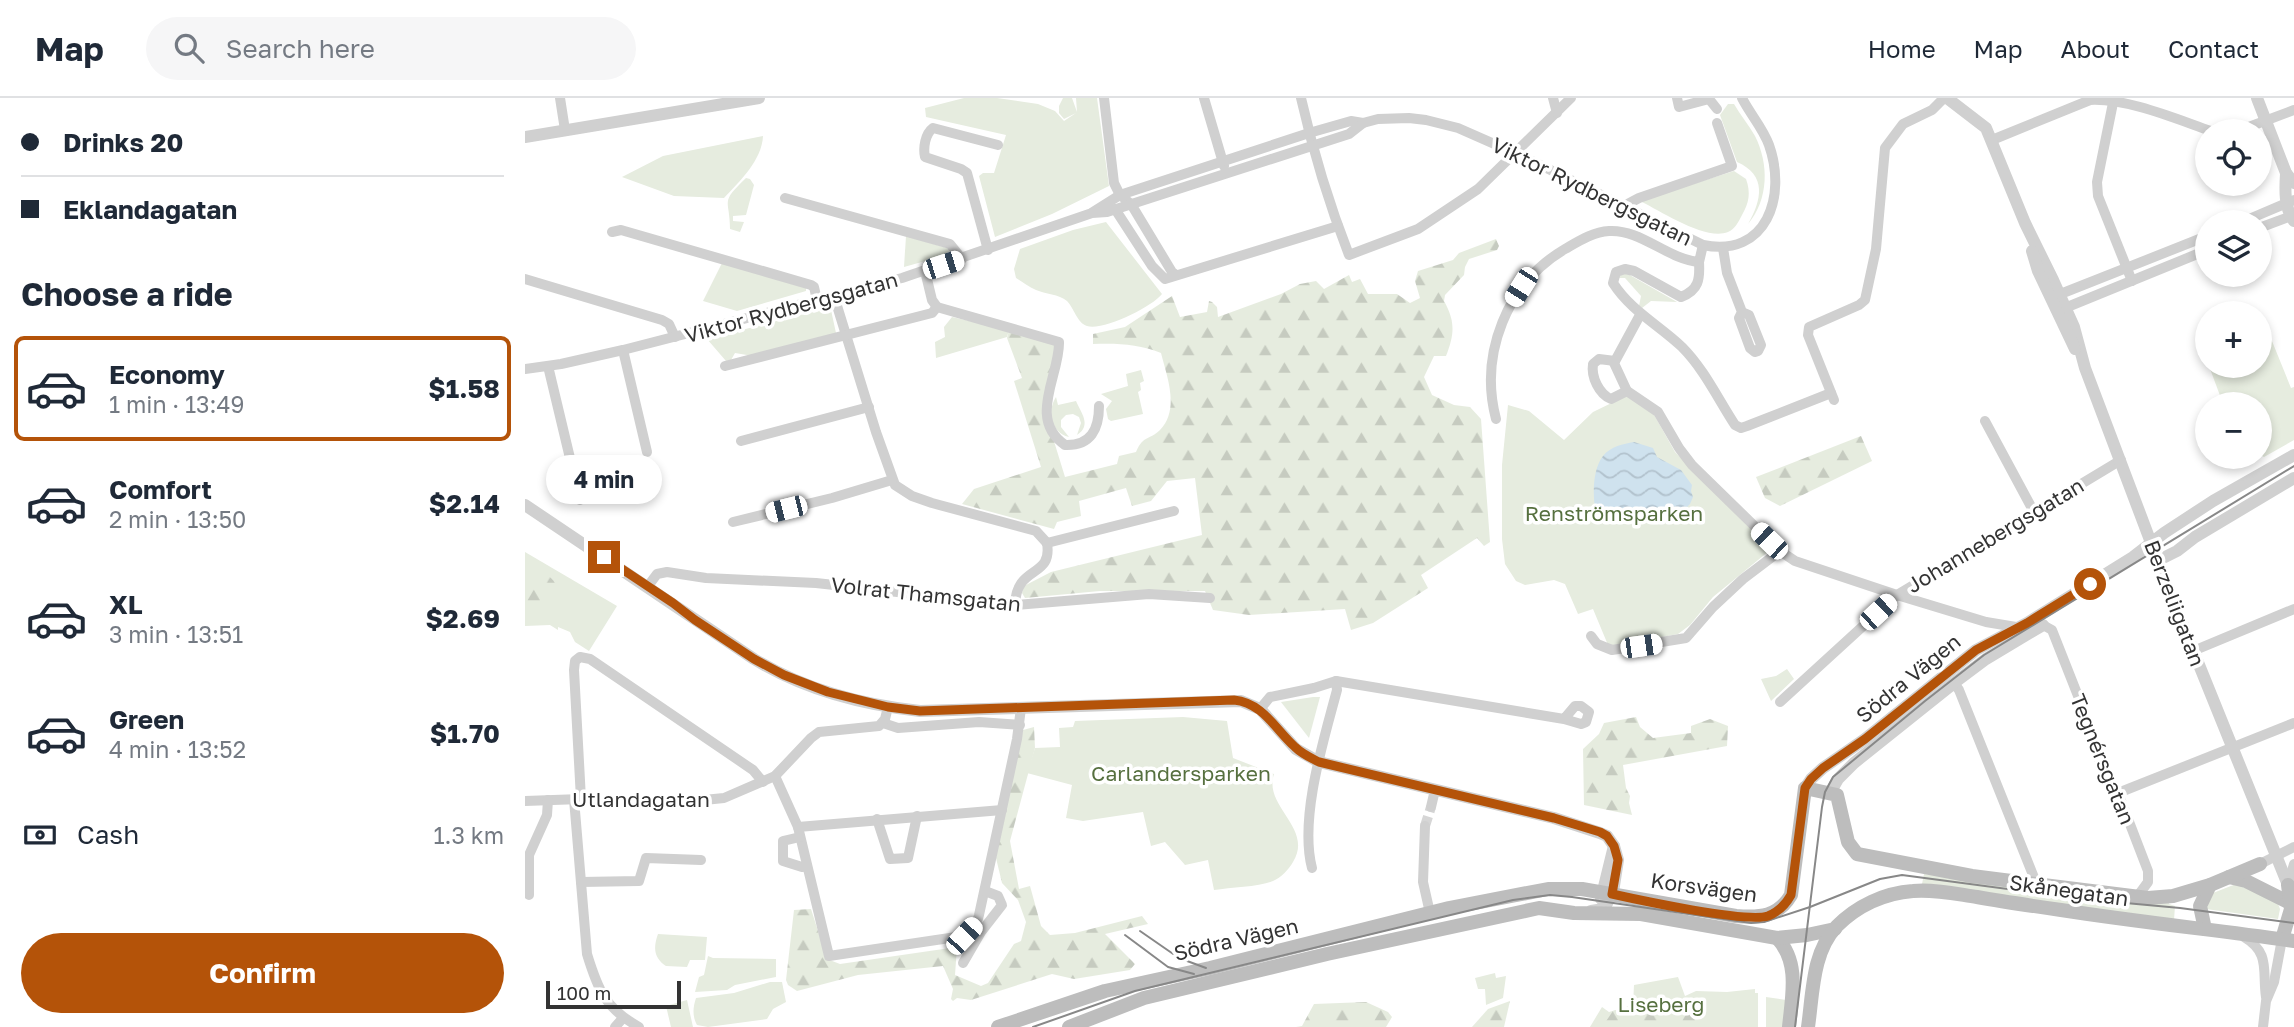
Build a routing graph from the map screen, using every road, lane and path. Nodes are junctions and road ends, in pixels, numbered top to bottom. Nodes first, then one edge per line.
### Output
1 (559, 98) edge
2 (759, 98) edge
3 (1104, 98) edge
4 (1204, 98) edge
5 (1301, 98) edge
6 (1553, 98) edge
7 (1571, 98) edge
8 (1677, 98) edge
9 (1742, 98) edge
10 (1945, 98) edge
11 (2257, 98) edge
12 (2114, 99) edge
13 (1717, 109) dead end
14 (2294, 110) edge
15 (1557, 113) junction
16 (2265, 119) edge
17 (2271, 119) edge
18 (1363, 123) junction
19 (1717, 123) dead end
20 (2195, 126) edge
21 (565, 130) junction
22 (1308, 133) junction
23 (2272, 135) edge
24 (525, 137) edge
25 (1992, 140) junction
26 (998, 145) dead end
27 (1313, 145) junction
28 (1517, 153) junction
29 (1223, 162) junction
30 (1226, 173) junction
31 (2290, 178) edge
32 (1120, 195) junction
33 (785, 198) dead end
34 (2290, 201) edge
35 (1131, 204) junction
36 (1624, 206) junction
37 (1115, 209) junction
38 (2272, 211) edge
39 (1092, 213) junction
40 (2293, 217) edge
41 (2272, 224) edge
42 (1338, 226) junction
43 (612, 232) dead end
44 (2195, 241) edge
45 (1703, 245) junction
46 (1723, 248) junction
47 (988, 250) junction
48 (2195, 255) edge
49 (962, 259) junction
50 (1699, 262) junction
51 (2127, 267) junction
52 (925, 271) junction
53 (1176, 275) junction
54 (525, 279) edge
55 (2132, 281) junction
56 (2053, 294) junction
57 (834, 296) junction
58 (817, 300) junction
59 (937, 307) junction
60 (2061, 310) junction
61 (1742, 312) dead end
62 (1640, 315) junction
63 (845, 335) junction
64 (675, 337) junction
65 (623, 350) junction
66 (1615, 360) junction
67 (548, 366) junction
68 (725, 366) dead end
69 (525, 369) edge
70 (1627, 391) junction
71 (1099, 406) dead end
72 (869, 407) junction
73 (1496, 419) dead end
74 (1985, 421) dead end
75 (741, 440) dead end
76 (647, 452) dead end
77 (2294, 455) edge
78 (2121, 460) junction
79 (2294, 478) edge
80 (892, 480) junction
81 (580, 500) dead end
82 (525, 506) edge
83 (1174, 511) dead end
84 (2035, 514) junction
85 (733, 522) dead end
86 (2152, 542) junction
87 (1047, 543) junction
88 (1780, 551) junction
89 (2159, 561) junction
90 (648, 586) junction
91 (1897, 595) junction
92 (1210, 598) dead end
93 (1015, 605) junction
94 (2294, 609) edge
95 (1986, 622) junction
96 (2043, 625) joint
97 (2016, 627) junction
98 (1591, 636) dead end
99 (1992, 641) junction
100 (2193, 651) junction
101 (1336, 681) junction
102 (1954, 682) junction
103 (1780, 702) dead end
104 (888, 707) junction
105 (1021, 708) junction
106 (1260, 709) junction
107 (1564, 719) dead end
108 (883, 723) junction
109 (2294, 723) edge
110 (1020, 724) junction
111 (2232, 747) junction
112 (1319, 762) junction
113 (775, 776) junction
114 (764, 782) junction
115 (1805, 788) junction
116 (1435, 790) junction
117 (1830, 793) junction
118 (2118, 793) junction
119 (578, 799) junction
120 (548, 800) junction
121 (525, 801) edge
122 (1431, 807) tunnel mouth
123 (1002, 810) junction
124 (917, 817) junction
125 (877, 819) junction
126 (1425, 826) tunnel mouth
127 (799, 832) junction
128 (2294, 847) edge
129 (2276, 856) junction
130 (701, 860) dead end
131 (2260, 864) joint
132 (2294, 864) edge
133 (807, 866) junction
134 (1312, 868) dead end
135 (2229, 877) junction
136 (581, 882) junction
137 (2037, 885) junction
138 (2288, 885) junction
139 (2210, 886) junction
140 (985, 891) junction
141 (1607, 893) junction
142 (529, 895) dead end
143 (2137, 897) junction
144 (1486, 902) joint
145 (2293, 904) edge
146 (1609, 911) junction
147 (1672, 912) junction
148 (1430, 913) junction
149 (1476, 921) joint
150 (2287, 922) junction
151 (1747, 924) junction
152 (1840, 924) junction
153 (2205, 929) junction
154 (2236, 933) junction
155 (2260, 936) junction
156 (1777, 937) junction
157 (2288, 940) edge
158 (963, 964) dead end
159 (2266, 1001) junction
160 (623, 1018) junction
161 (615, 1027) edge
162 (639, 1027) edge
163 (998, 1027) edge
164 (1069, 1027) edge
165 (1789, 1027) edge
166 (1808, 1027) edge
167 (2263, 1027) edge

1 - 21 street
2 - 21 street
3 - 32 street
4 - 29 street
5 - 22 street
6 - 15 street
7 - 15 street
8 - 13 street
9 - 46 street
10 - 25 street
10 - 62 street
11 - 16 street
12 - 20 street
12 - 25 street
12 - 51 street
14 - 17 street
15 - 28 street
18 - 22 street, Viktor Rydbergsgatan
18 - 27 street, Viktor Rydbergsgatan
18 - 28 street, Viktor Rydbergsgatan
19 - 36 street
21 - 24 street
22 - 27 street
22 - 29 street, Viktor Rydbergsgatan
23 - 31 street
25 - 56 street
26 - 47 street
27 - 30 street, Viktor Rydbergsgatan
27 - 42 street
28 - 36 street, Viktor Rydbergsgatan
28 - 42 street
29 - 30 street
29 - 32 street, Viktor Rydbergsgatan
30 - 35 street, Viktor Rydbergsgatan
31 - 34 street
32 - 35 street
32 - 39 street, Viktor Rydbergsgatan
33 - 49 street
34 - 38 street
34 - 40 street
35 - 37 street, Viktor Rydbergsgatan
35 - 53 street
36 - 45 street, Viktor Rydbergsgatan
37 - 39 street, Viktor Rydbergsgatan
37 - 53 street
39 - 47 street, Viktor Rydbergsgatan
40 - 41 street
42 - 53 street
43 - 58 street
44 - 51 street
45 - 46 street, Viktor Rydbergsgatan
45 - 50 street
46 - 61 street
47 - 49 street, Viktor Rydbergsgatan
48 - 55 street
49 - 52 street, Viktor Rydbergsgatan
50 - 62 street
50 - 73 street
51 - 55 street
51 - 56 street
52 - 57 street, Viktor Rydbergsgatan
52 - 59 street
54 - 64 street
55 - 60 street
56 - 60 street
57 - 58 street, Viktor Rydbergsgatan
57 - 63 street
58 - 64 street, Viktor Rydbergsgatan
59 - 63 street
59 - 71 street
60 - 78 street, Berzeliigatan
62 - 66 street
63 - 68 street
63 - 72 street
64 - 65 street, Viktor Rydbergsgatan
65 - 67 street, Viktor Rydbergsgatan
65 - 76 street
66 - 70 street
66 - 70 street
67 - 69 street, Viktor Rydbergsgatan
67 - 81 street
70 - 88 street
72 - 75 street
72 - 80 street
74 - 84 street
77 - 86 street, Södra Vägen
78 - 84 street, Johannebergsgatan
78 - 86 street, Berzeliigatan
79 - 89 street
80 - 85 street
80 - 87 street
82 - 90 street
83 - 87 street
84 - 91 street, Johannebergsgatan
86 - 89 street, Berzeliigatan
86 - 97 street, Södra Vägen
87 - 93 street
88 - 91 street
88 - 98 street
89 - 100 street, Berzeliigatan
90 - 93 street, Volrat Thamsgatan
90 - 104 street
91 - 95 street
91 - 103 street, Johannebergsgatan
92 - 93 street, Volrat Thamsgatan
94 - 100 street
95 - 97 street
95 - 99 street
96 - 102 street, Södra Vägen
96 - 118 street, Tegnérsgatan
97 - 99 street, Södra Vägen
99 - 115 street, Södra Vägen
100 - 111 street, Berzeliigatan
101 - 106 street
101 - 107 street
101 - 112 street
102 - 117 street, Södra Vägen
102 - 137 street
104 - 105 street
104 - 108 street
105 - 106 street
105 - 110 street
106 - 112 street
108 - 110 street, Utlandagatan
108 - 113 street, Utlandagatan
109 - 111 street
110 - 123 street
111 - 118 street
111 - 129 street, Berzeliigatan
112 - 116 street
112 - 134 street
113 - 114 street, Utlandagatan
113 - 127 street
114 - 119 street, Utlandagatan
114 - 119 street
115 - 117 main road
115 - 151 main road, Korsvägen
116 - 122 street
116 - 141 street
117 - 137 main road, Skånegatan
118 - 143 street, Tegnérsgatan
119 - 120 street, Utlandagatan
119 - 136 street
120 - 121 street, Utlandagatan
120 - 142 street
123 - 124 street
123 - 140 street
124 - 125 street
124 - 125 street
125 - 127 street
126 - 148 street
127 - 133 street
127 - 133 street
128 - 129 street
129 - 131 street
129 - 138 street, Berzeliigatan
130 - 136 street
131 - 135 main road, Skånegatan
132 - 138 street
133 - 140 street
135 - 139 main road, Skånegatan
135 - 145 main road
136 - 160 street
137 - 143 main road, Skånegatan
138 - 145 main road
139 - 143 main road, Skånegatan
139 - 153 main road
140 - 158 street
141 - 144 main road, Korsvägen
141 - 146 street
141 - 147 main road, Korsvägen
144 - 148 main road, Södra Vägen
145 - 150 main road
146 - 147 main road, Korsvägen
146 - 149 main road, Korsvägen
147 - 151 main road, Korsvägen
148 - 163 main road, Södra Vägen
149 - 164 main road, Södra Vägen
150 - 155 main road
150 - 157 main road
151 - 156 main road, Korsvägen
152 - 153 main road, Skånegatan
152 - 156 main road, Korsvägen
152 - 166 main road
153 - 154 main road, Skånegatan
154 - 155 main road, Skånegatan
154 - 159 street
155 - 157 main road, Skånegatan
156 - 165 main road
157 - 159 street
159 - 167 street
160 - 161 street
160 - 162 street

